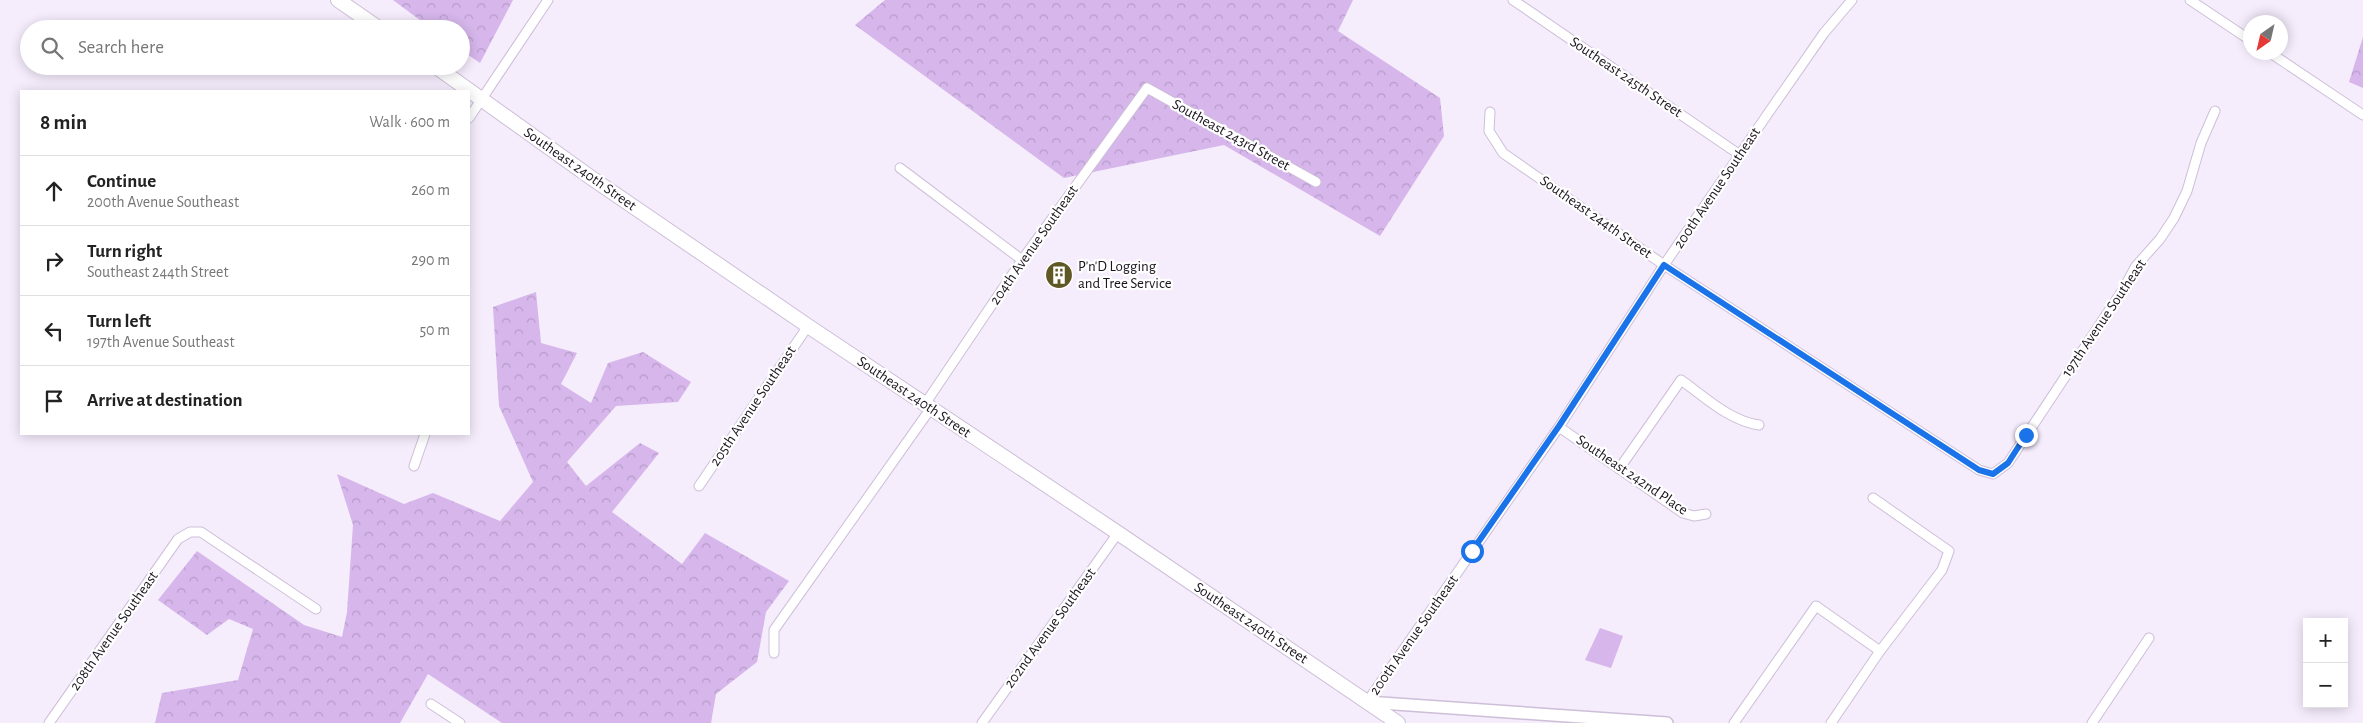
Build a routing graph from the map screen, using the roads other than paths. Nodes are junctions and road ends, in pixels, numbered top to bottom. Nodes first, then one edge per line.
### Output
1 (338, 0) edge
2 (548, 0) edge
3 (1513, 0) edge
4 (1852, 0) edge
5 (2190, 0) edge
6 (367, 20) edge
7 (2243, 35) edge
8 (2281, 60) edge
9 (448, 75) edge
10 (1147, 88) joint
11 (482, 98) junction
12 (2215, 111) dead end
13 (1490, 112) dead end
14 (2363, 115) edge
15 (470, 116) edge
16 (1740, 155) junction
17 (900, 168) dead end
18 (1316, 182) dead end
19 (1022, 260) junction
20 (1664, 265) junction
21 (808, 326) junction
22 (928, 406) junction
23 (1759, 425) dead end
24 (1559, 426) junction
25 (425, 435) edge
26 (414, 466) dead end
27 (1620, 469) junction
28 (1979, 470) joint
29 (699, 486) dead end
30 (1873, 498) dead end
31 (1706, 514) dead end
32 (1118, 532) junction
33 (316, 609) dead end
34 (2149, 638) dead end
35 (1880, 651) junction
36 (774, 653) dead end
37 (1367, 702) junction
38 (432, 704) dead end
39 (49, 723) edge
40 (460, 723) edge
41 (982, 723) edge
42 (1398, 723) edge
43 (1666, 723) edge
44 (1734, 723) edge
45 (1831, 723) edge
46 (2092, 723) edge

1 - 6 main road
2 - 11 street
3 - 16 street, Southeast 245th Street
4 - 16 street, 200th Avenue Southeast
5 - 7 street
8 - 14 street
9 - 11 main road, Southeast 240th Street
10 - 18 street, Southeast 243rd Street
10 - 19 street, 204th Avenue Southeast
11 - 15 street
11 - 21 main road, Southeast 240th Street
12 - 28 street, 197th Avenue Southeast
13 - 20 street, Southeast 244th Street
16 - 20 street, 200th Avenue Southeast
17 - 19 street
19 - 22 street, 204th Avenue Southeast
20 - 24 street, 200th Avenue Southeast
20 - 28 street, Southeast 244th Street
21 - 22 main road, Southeast 240th Street
21 - 29 street, 205th Avenue Southeast
22 - 32 main road, Southeast 240th Street
22 - 36 street, 204th Avenue Southeast
23 - 27 street
24 - 27 street, Southeast 242nd Place
24 - 37 street, 200th Avenue Southeast
25 - 26 street
27 - 31 street, Southeast 242nd Place
30 - 35 street
32 - 37 main road, Southeast 240th Street
32 - 41 street, 202nd Avenue Southeast
33 - 39 street, 208th Avenue Southeast
34 - 46 street
35 - 44 street
35 - 45 street
37 - 42 main road, Southeast 240th Street
37 - 43 street
38 - 40 street

